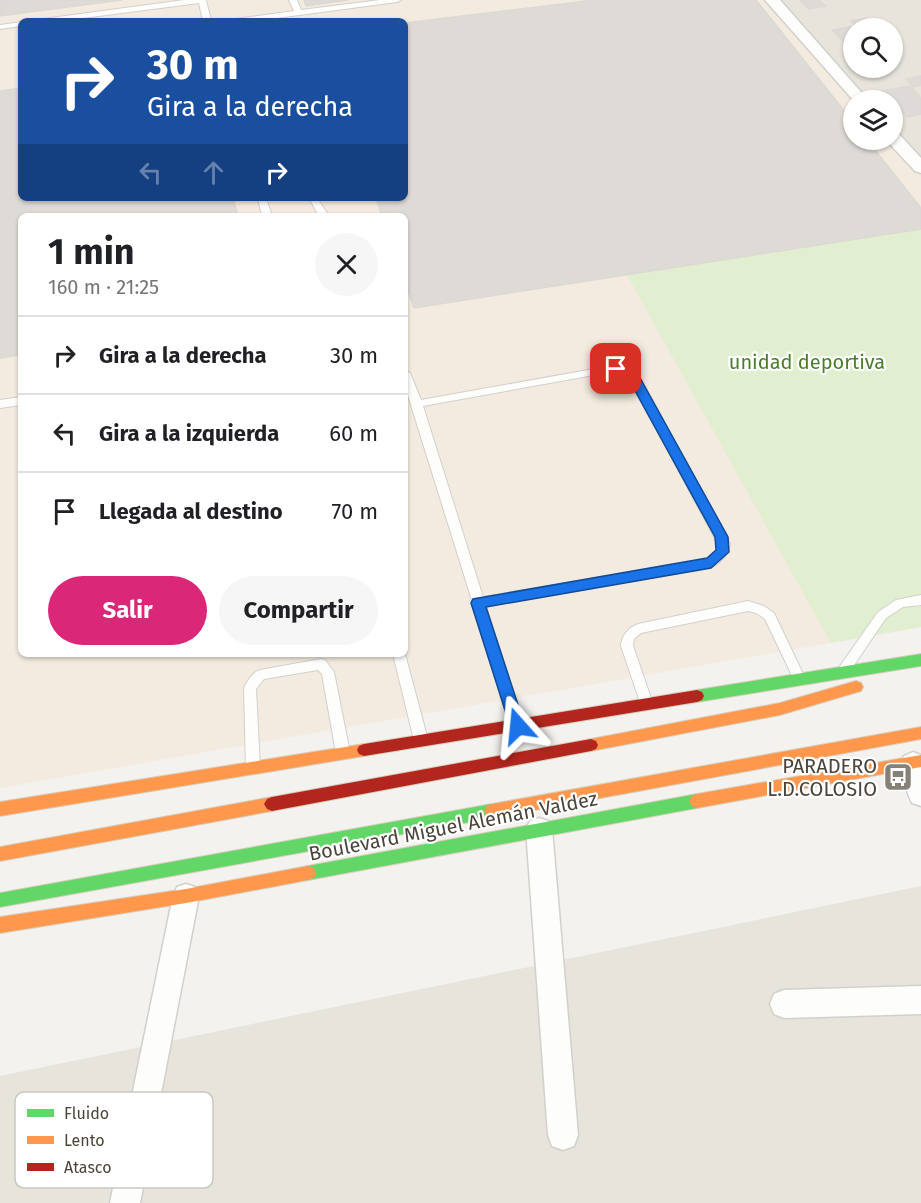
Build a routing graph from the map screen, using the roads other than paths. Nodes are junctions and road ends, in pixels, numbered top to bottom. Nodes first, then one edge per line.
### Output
1 (202, 0) edge
2 (294, 0) edge
3 (397, 0) edge
4 (772, 0) edge
5 (298, 13) junction
6 (66, 18) edge
7 (206, 18) edge
8 (259, 18) edge
9 (18, 24) edge
10 (0, 27) edge
11 (852, 90) edge
12 (903, 148) edge
13 (921, 168) edge
14 (408, 382) edge
15 (18, 401) edge
16 (0, 404) edge
17 (417, 405) junction
18 (921, 600) edge
19 (478, 603) junction
20 (400, 657) edge
21 (921, 660) edge
22 (900, 663) junction
23 (843, 671) junction
24 (799, 678) junction
25 (647, 704) junction
26 (518, 726) junction
27 (921, 733) edge
28 (422, 741) junction
29 (343, 754) junction
30 (917, 762) edge
31 (253, 768) junction
32 (921, 795) edge
33 (0, 809) edge
34 (539, 829) junction
35 (0, 854) edge
36 (186, 896) junction
37 (0, 900) edge
38 (0, 925) edge
39 (921, 1000) edge
40 (784, 1004) dead end
41 (147, 1092) edge
42 (563, 1135) dead end
43 (128, 1188) edge
44 (125, 1203) edge

1 - 6 lane
1 - 7 lane
2 - 5 lane
3 - 5 lane
4 - 11 street
5 - 8 lane
9 - 10 lane
12 - 13 street
14 - 17 lane
15 - 16 lane
17 - 19 lane
17 - 19 lane
18 - 23 lane
19 - 26 lane
20 - 28 lane
21 - 22 main road
22 - 23 main road
22 - 35 main road
23 - 24 main road
24 - 25 main road
24 - 25 lane
25 - 26 main road
26 - 28 main road
27 - 37 main road
28 - 29 main road
29 - 31 main road
29 - 31 lane
30 - 32 street
30 - 34 main road, Boulevard Miguel Alemán Valdez
31 - 33 main road
34 - 36 main road, Boulevard Miguel Alemán Valdez
34 - 42 street
36 - 38 main road, Boulevard Miguel Alemán Valdez
36 - 41 street
39 - 40 street
43 - 44 street

